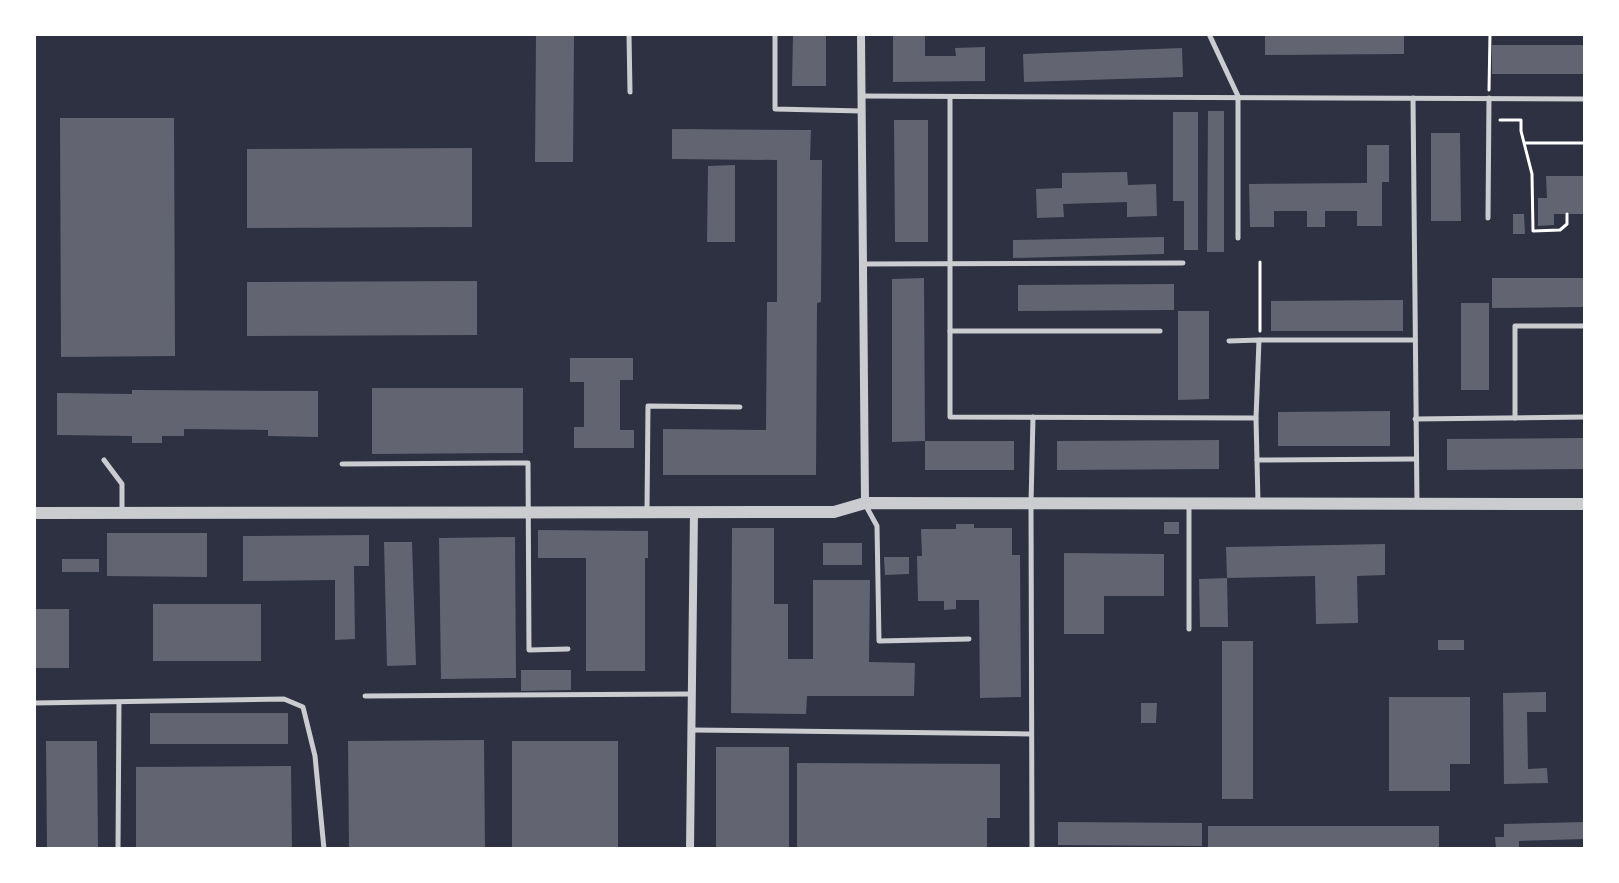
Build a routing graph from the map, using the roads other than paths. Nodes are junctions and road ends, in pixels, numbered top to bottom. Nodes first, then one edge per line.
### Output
1 (629, 34) edge
2 (775, 34) edge
3 (861, 34) edge
4 (1209, 34) edge
5 (630, 92) dead end
6 (861, 96) junction
7 (1238, 96) junction
8 (950, 97) junction
9 (1413, 98) junction
10 (1489, 98) junction
11 (1585, 99) edge
12 (862, 111) junction
13 (1488, 218) dead end
14 (1238, 238) dead end
15 (1183, 263) dead end
16 (862, 264) junction
17 (950, 264) junction
18 (1585, 326) edge
19 (950, 331) junction
20 (1160, 331) dead end
21 (1259, 340) junction
22 (1415, 340) junction
23 (1229, 341) dead end
24 (740, 407) dead end
25 (1033, 417) junction
26 (1585, 417) edge
27 (1256, 418) junction
28 (1515, 418) junction
29 (1415, 419) junction
30 (1415, 459) junction
31 (104, 460) dead end
32 (1257, 460) junction
33 (342, 464) dead end
34 (865, 503) junction
35 (1031, 503) junction
36 (1189, 503) junction
37 (1258, 504) junction
38 (1417, 504) junction
39 (1585, 504) edge
40 (647, 512) junction
41 (694, 512) junction
42 (34, 513) edge
43 (122, 513) junction
44 (530, 513) junction
45 (1189, 629) dead end
46 (969, 639) dead end
47 (568, 649) dead end
48 (690, 694) junction
49 (365, 696) dead end
50 (119, 702) junction
51 (34, 703) edge
52 (690, 730) junction
53 (1031, 734) junction
54 (118, 849) edge
55 (324, 849) edge
56 (690, 849) edge
57 (1032, 849) edge

1 - 5 lane
2 - 12 lane
3 - 6 street
4 - 7 lane
6 - 8 lane
6 - 12 street
7 - 8 lane
7 - 9 lane
7 - 14 lane
8 - 17 lane
9 - 10 lane
9 - 22 lane
10 - 11 lane
10 - 13 lane
12 - 16 street
15 - 17 lane
16 - 17 lane
16 - 34 street
17 - 19 lane
18 - 28 lane
19 - 20 lane
19 - 25 lane
21 - 22 lane
21 - 23 lane
21 - 27 lane
22 - 29 lane
24 - 40 lane
25 - 27 lane
25 - 35 lane
26 - 28 lane
27 - 32 lane
28 - 29 lane
29 - 30 lane
30 - 32 lane
30 - 38 lane
31 - 43 lane
32 - 37 lane
33 - 44 lane
34 - 35 street
34 - 41 street
34 - 46 lane
35 - 36 street
35 - 53 lane
36 - 37 street
36 - 45 lane
37 - 38 street
38 - 39 street
40 - 41 street
40 - 44 street
41 - 48 street
42 - 43 street
43 - 44 street
44 - 47 lane
48 - 49 lane
48 - 52 street
50 - 51 lane
50 - 54 lane
50 - 55 lane
52 - 53 lane
52 - 56 street
53 - 57 lane

